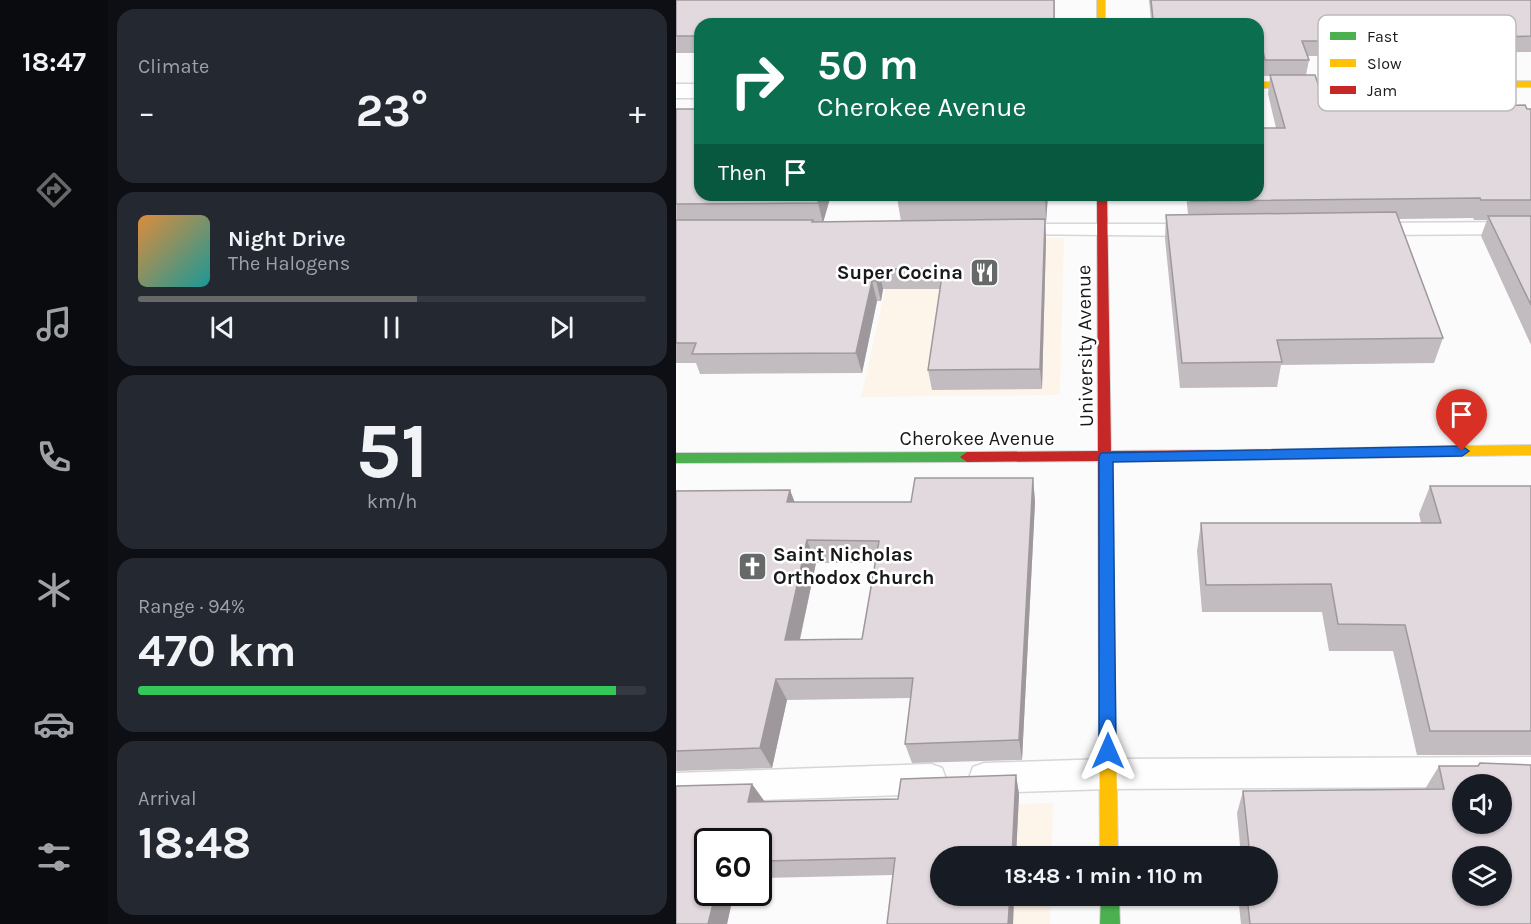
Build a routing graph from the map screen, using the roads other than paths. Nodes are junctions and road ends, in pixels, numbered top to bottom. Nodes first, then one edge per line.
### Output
1 (1100, 0) edge
2 (1101, 18) edge
3 (1516, 84) edge
4 (1531, 84) edge
5 (1264, 85) edge
6 (1318, 85) edge
7 (676, 91) edge
8 (694, 91) edge
9 (1102, 201) edge
10 (1531, 228) edge
11 (1353, 229) edge
12 (1102, 230) junction
13 (1222, 230) edge
14 (996, 231) edge
15 (1531, 450) edge
16 (1106, 457) junction
17 (676, 458) edge
18 (1531, 771) edge
19 (1108, 774) junction
20 (676, 788) edge
21 (1109, 846) edge
22 (1110, 906) edge
23 (1110, 924) edge

1 - 2 street
3 - 4 street
5 - 6 street
7 - 8 street
9 - 12 street, University Avenue
10 - 11 lane
12 - 13 lane
12 - 14 lane
12 - 16 street, University Avenue
15 - 16 street, Cherokee Avenue
16 - 17 street, Cherokee Avenue
16 - 19 street, University Avenue
18 - 19 lane
19 - 20 lane
19 - 21 street, University Avenue
22 - 23 street

